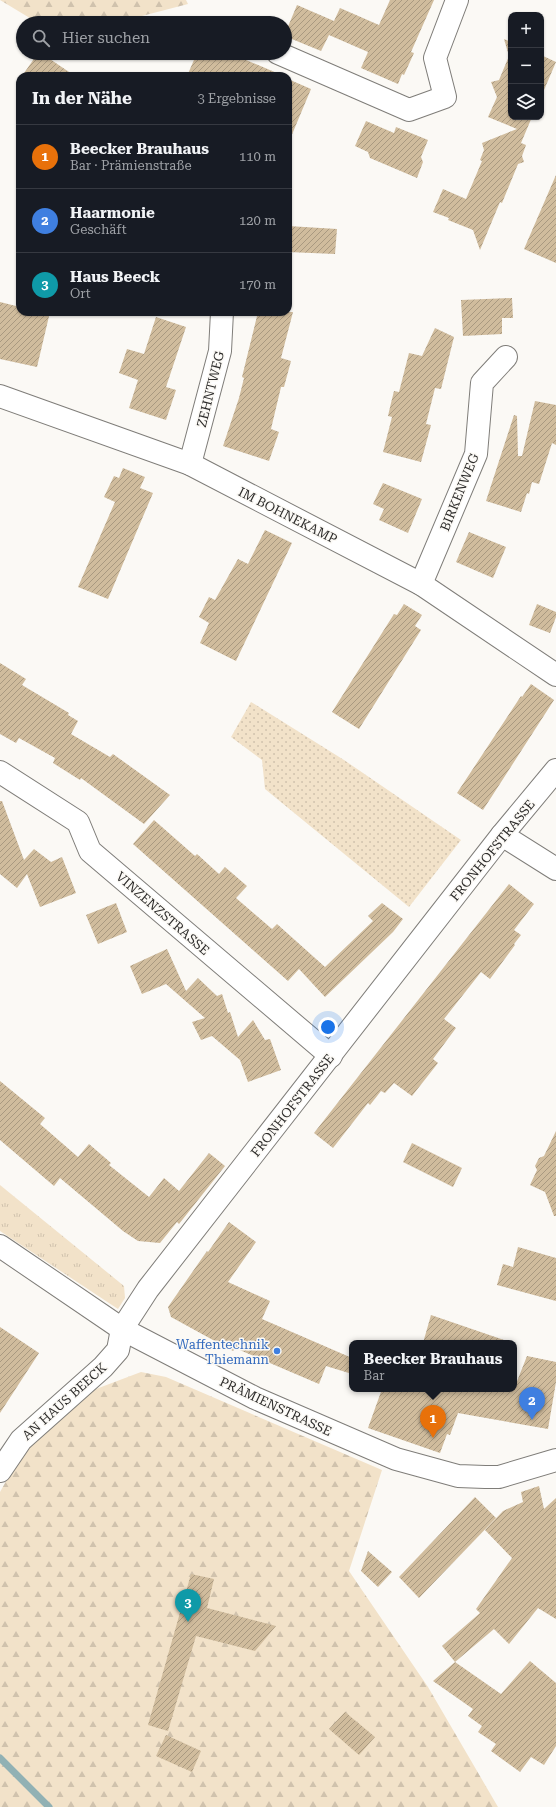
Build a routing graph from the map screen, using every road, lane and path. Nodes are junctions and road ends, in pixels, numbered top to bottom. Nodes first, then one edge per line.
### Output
1 (457, 0) edge
2 (292, 59) edge
3 (222, 316) edge
4 (506, 357) dead end
5 (0, 396) edge
6 (190, 464) junction
7 (421, 584) junction
8 (556, 675) edge
9 (556, 770) edge
10 (0, 772) edge
11 (502, 836) junction
12 (556, 869) edge
13 (331, 1056) junction
14 (0, 1246) edge
15 (122, 1329) junction
16 (556, 1460) edge
17 (0, 1472) edge

1 - 2 street
3 - 6 street, ZEHNTWEG
4 - 7 street, BIRKENWEG
5 - 6 street, IM BOHNEKAMP
6 - 7 street, IM BOHNEKAMP
7 - 8 street, IM BOHNEKAMP
9 - 11 street, FRONHOFSTRASSE
10 - 13 street, VINZENZSTRASSE
11 - 12 street
11 - 13 street, FRONHOFSTRASSE
13 - 15 street, FRONHOFSTRASSE
14 - 15 street, PRÄMIENSTRASSE
15 - 16 street, PRÄMIENSTRASSE
15 - 17 street, AN HAUS BEECK

